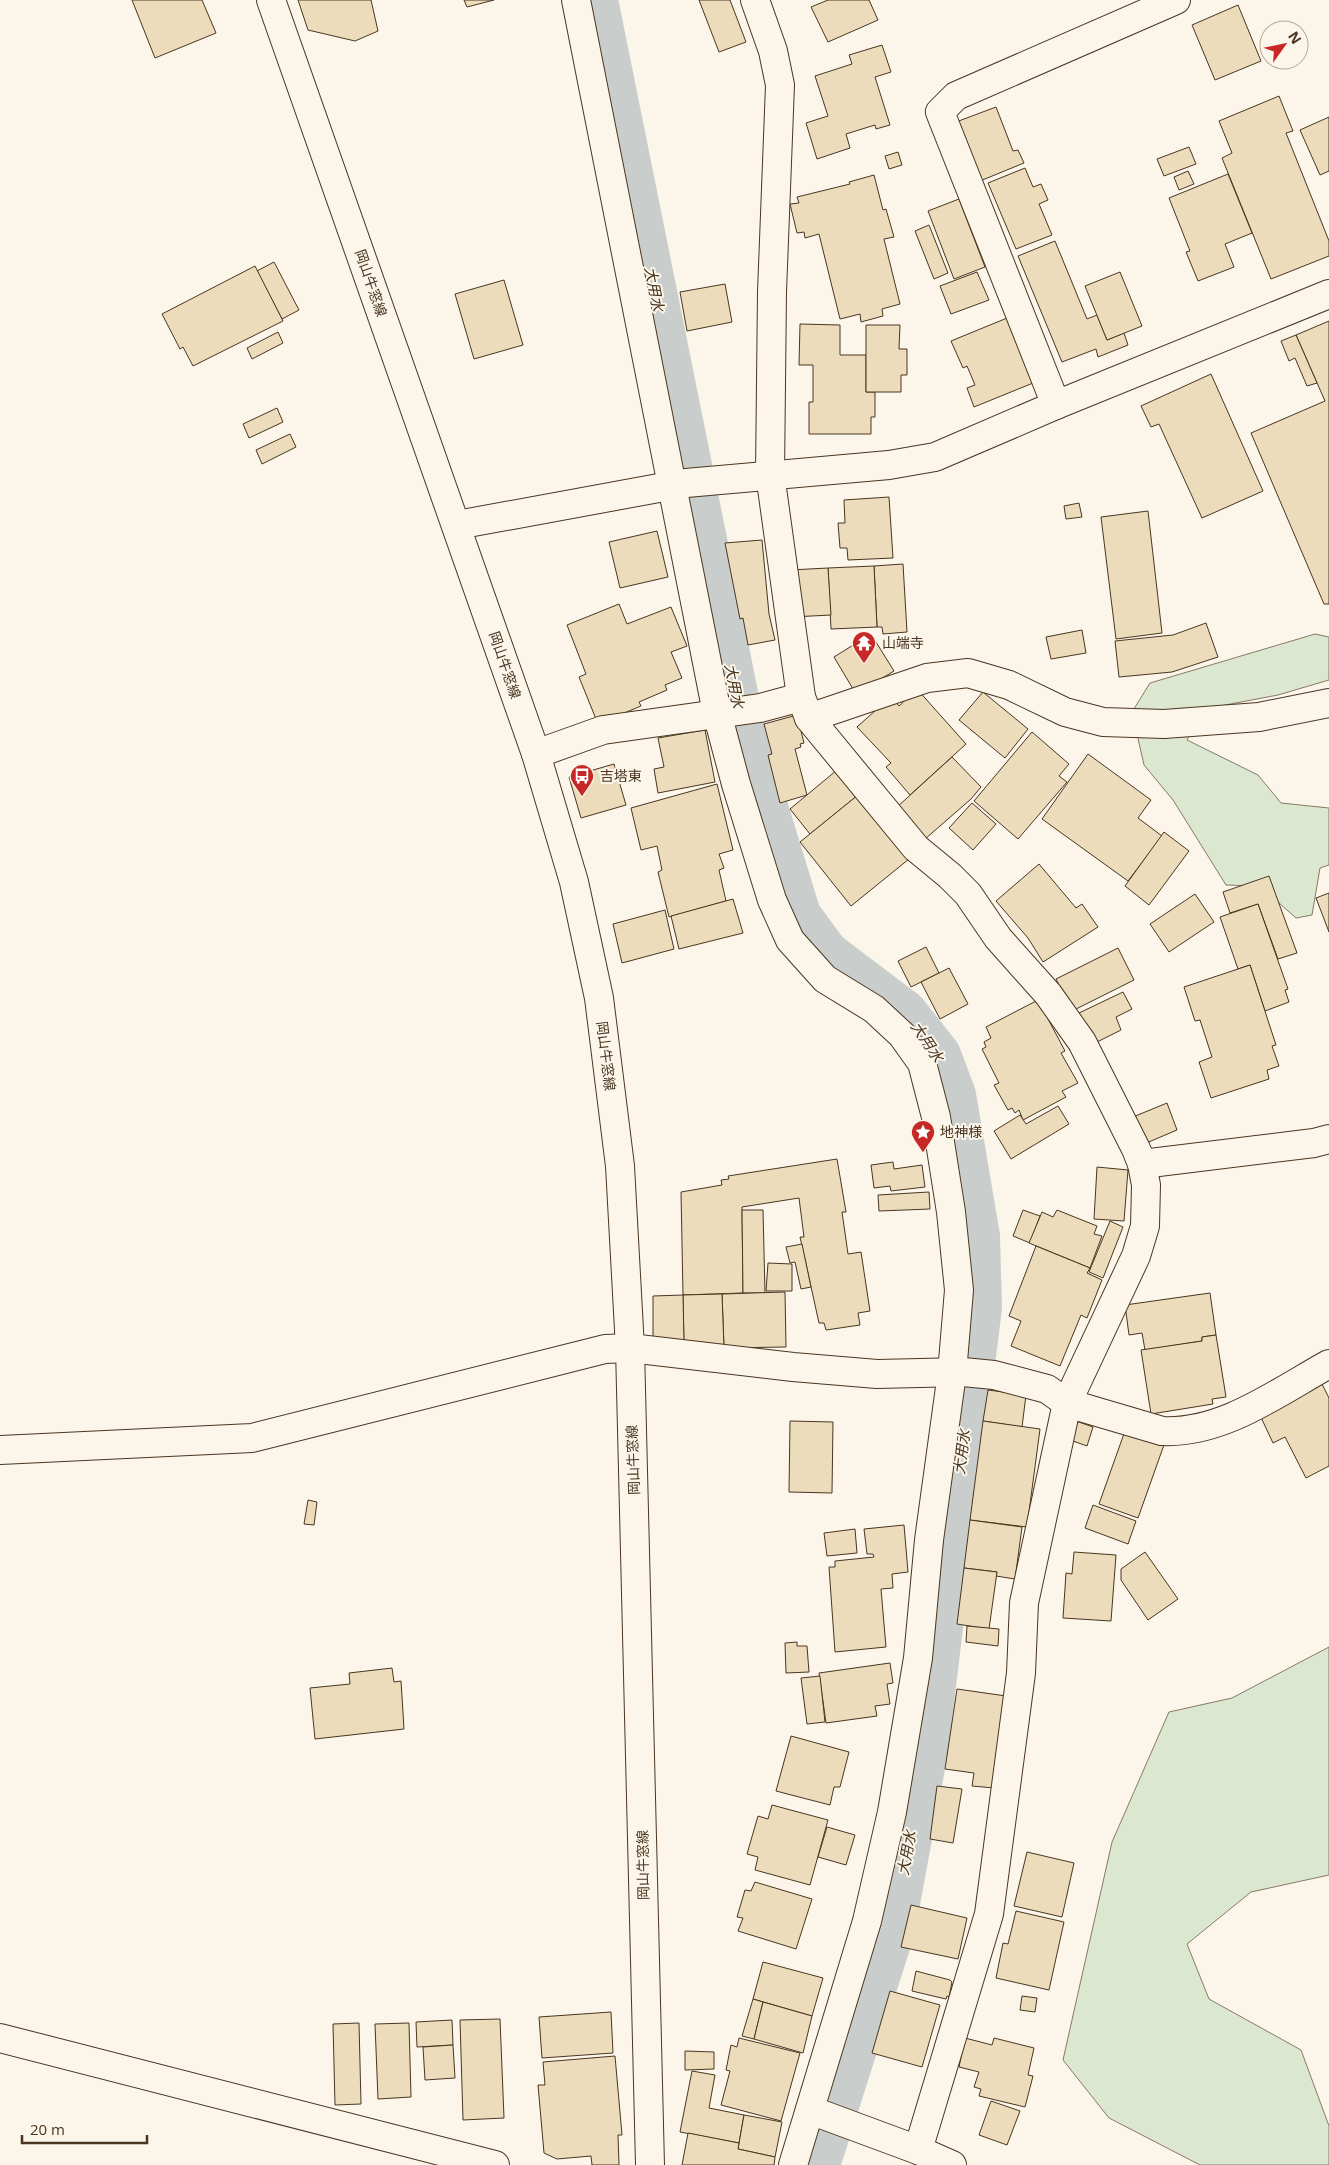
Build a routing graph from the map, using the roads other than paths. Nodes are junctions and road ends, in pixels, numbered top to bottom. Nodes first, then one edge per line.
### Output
1 (271, 0) edge
2 (576, 0) edge
3 (756, 0) edge
4 (1176, 0) edge
5 (1329, 294) edge
6 (1056, 405) junction
7 (770, 474) junction
8 (690, 483) junction
9 (457, 525) junction
10 (1329, 703) edge
11 (805, 707) junction
12 (722, 712) junction
13 (536, 754) junction
14 (1329, 1139) edge
15 (1142, 1164) junction
16 (630, 1348) junction
17 (1329, 1364) edge
18 (952, 1373) junction
19 (1067, 1404) junction
20 (0, 1450) edge
21 (0, 2038) edge
22 (825, 2115) junction
23 (918, 2150) junction
24 (495, 2165) edge
25 (650, 2165) edge
26 (793, 2165) edge
27 (952, 2165) edge

1 - 9 street, 岡山牛窓線
2 - 8 street
3 - 7 street
4 - 6 street
5 - 6 street
6 - 7 street
7 - 8 street
7 - 11 street
8 - 9 street
8 - 12 street
9 - 13 street, 岡山牛窓線
10 - 11 street
11 - 12 street
11 - 15 street
12 - 13 street
12 - 18 street
13 - 16 street, 岡山牛窓線
14 - 15 street
15 - 19 street
16 - 18 street
16 - 20 street
16 - 25 street, 岡山牛窓線
17 - 19 street
18 - 19 street
18 - 22 street
19 - 23 street
21 - 24 street
22 - 23 street
22 - 26 street
23 - 27 street

